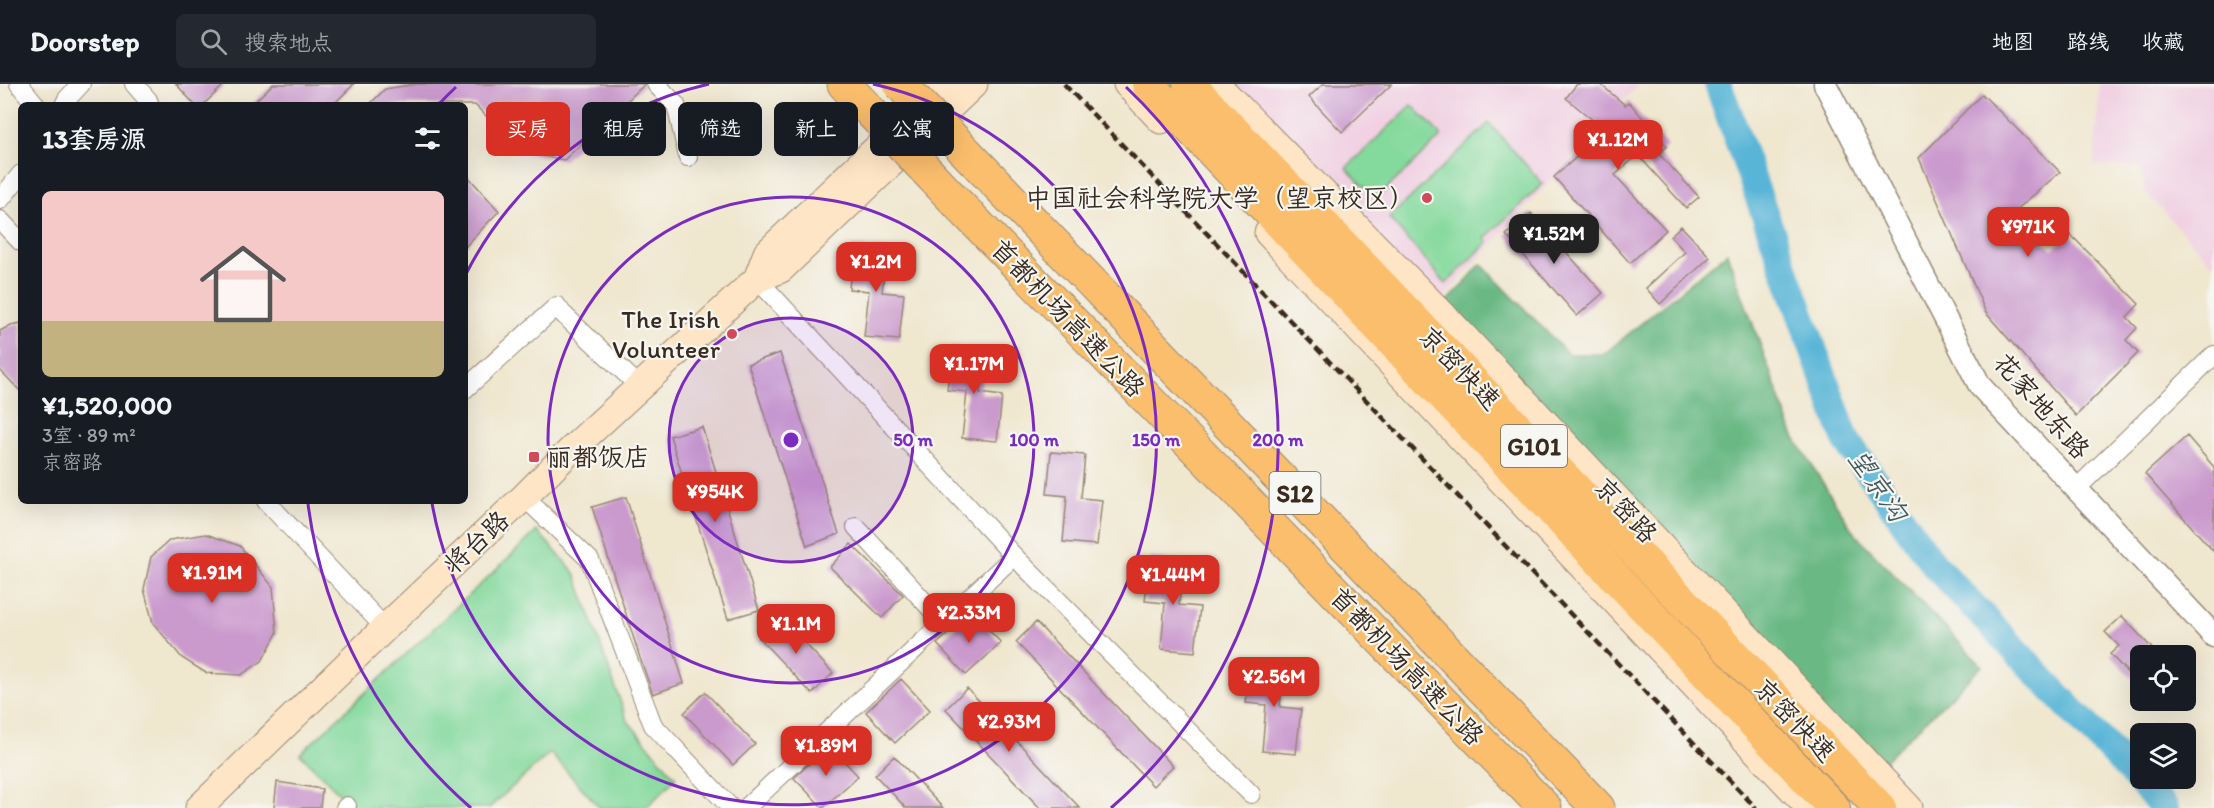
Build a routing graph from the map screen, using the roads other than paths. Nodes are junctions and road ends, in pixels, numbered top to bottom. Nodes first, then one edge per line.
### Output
1 (20, 84) edge
2 (81, 84) edge
3 (134, 84) edge
4 (656, 84) edge
5 (900, 84) edge
6 (944, 84) edge
7 (974, 84) edge
8 (1127, 84) edge
9 (1148, 84) edge
10 (1189, 84) edge
11 (1216, 84) edge
12 (1825, 84) edge
13 (854, 95) edge
14 (34, 102) edge
15 (66, 102) edge
16 (149, 102) edge
17 (688, 157) dead end
18 (18, 178) edge
19 (0, 200) edge
20 (9, 221) edge
21 (18, 237) edge
22 (757, 279) junction
23 (2214, 355) edge
24 (468, 386) edge
25 (640, 387) junction
26 (2076, 489) junction
27 (524, 497) junction
28 (269, 504) edge
29 (856, 527) dead end
30 (1014, 556) junction
31 (943, 622) junction
32 (385, 628) junction
33 (2214, 636) edge
34 (1251, 794) dead end
35 (199, 808) edge
36 (731, 808) edge
37 (746, 808) edge
38 (1545, 808) edge
39 (1598, 808) edge
40 (1810, 808) edge
41 (1834, 808) edge
42 (1880, 808) edge
43 (1909, 808) edge

1 - 14 street
2 - 15 street
3 - 16 street
4 - 17 street
5 - 39 highway, 首都机场高速公路 / S12, bridge
6 - 22 main road, 将台路
7 - 22 main road, 将台路
8 - 40 main road, G101
9 - 41 highway, 京密快速 / G101
10 - 42 highway, 京密快速 / G101
11 - 43 main road, 京密路 / G101
12 - 26 street, 花家地东路
13 - 38 highway, 首都机场高速公路 / S12, bridge
18 - 19 street
20 - 21 street
22 - 25 main road, 将台路
22 - 30 street
23 - 26 street
24 - 25 street
25 - 27 main road, 将台路
26 - 33 street, 花家地东路
27 - 32 main road, 将台路
27 - 36 street
28 - 32 street
29 - 31 street
30 - 31 street
30 - 34 street
31 - 37 street
32 - 35 main road, 将台路

